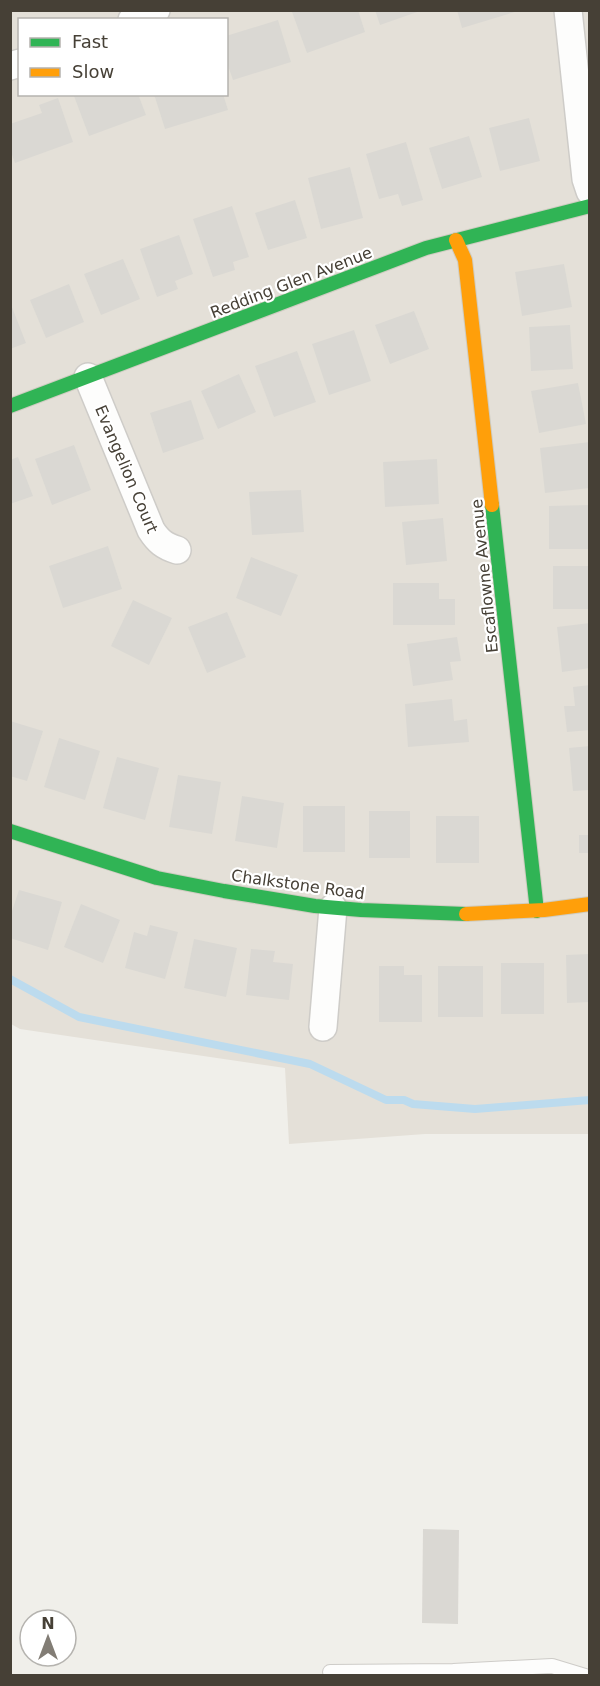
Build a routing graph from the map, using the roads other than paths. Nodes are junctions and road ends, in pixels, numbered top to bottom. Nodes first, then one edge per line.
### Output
1 (156, 10) edge
2 (568, 10) edge
3 (137, 18) edge
4 (590, 191) edge
5 (590, 206) edge
6 (456, 240) junction
7 (88, 376) junction
8 (10, 406) edge
9 (177, 550) dead end
10 (10, 831) edge
11 (590, 904) edge
12 (333, 908) junction
13 (537, 911) junction
14 (323, 1027) dead end
15 (330, 1672) dead end
16 (585, 1676) edge

1 - 3 street
2 - 4 street
5 - 6 street, Redding Glen Avenue
6 - 7 street, Redding Glen Avenue
6 - 13 street, Escaflowne Avenue
7 - 8 street, Redding Glen Avenue
7 - 9 street, Evangelion Court
10 - 12 street, Chalkstone Road
11 - 13 street, Chalkstone Road
12 - 13 street, Chalkstone Road
12 - 14 street
15 - 16 lane

